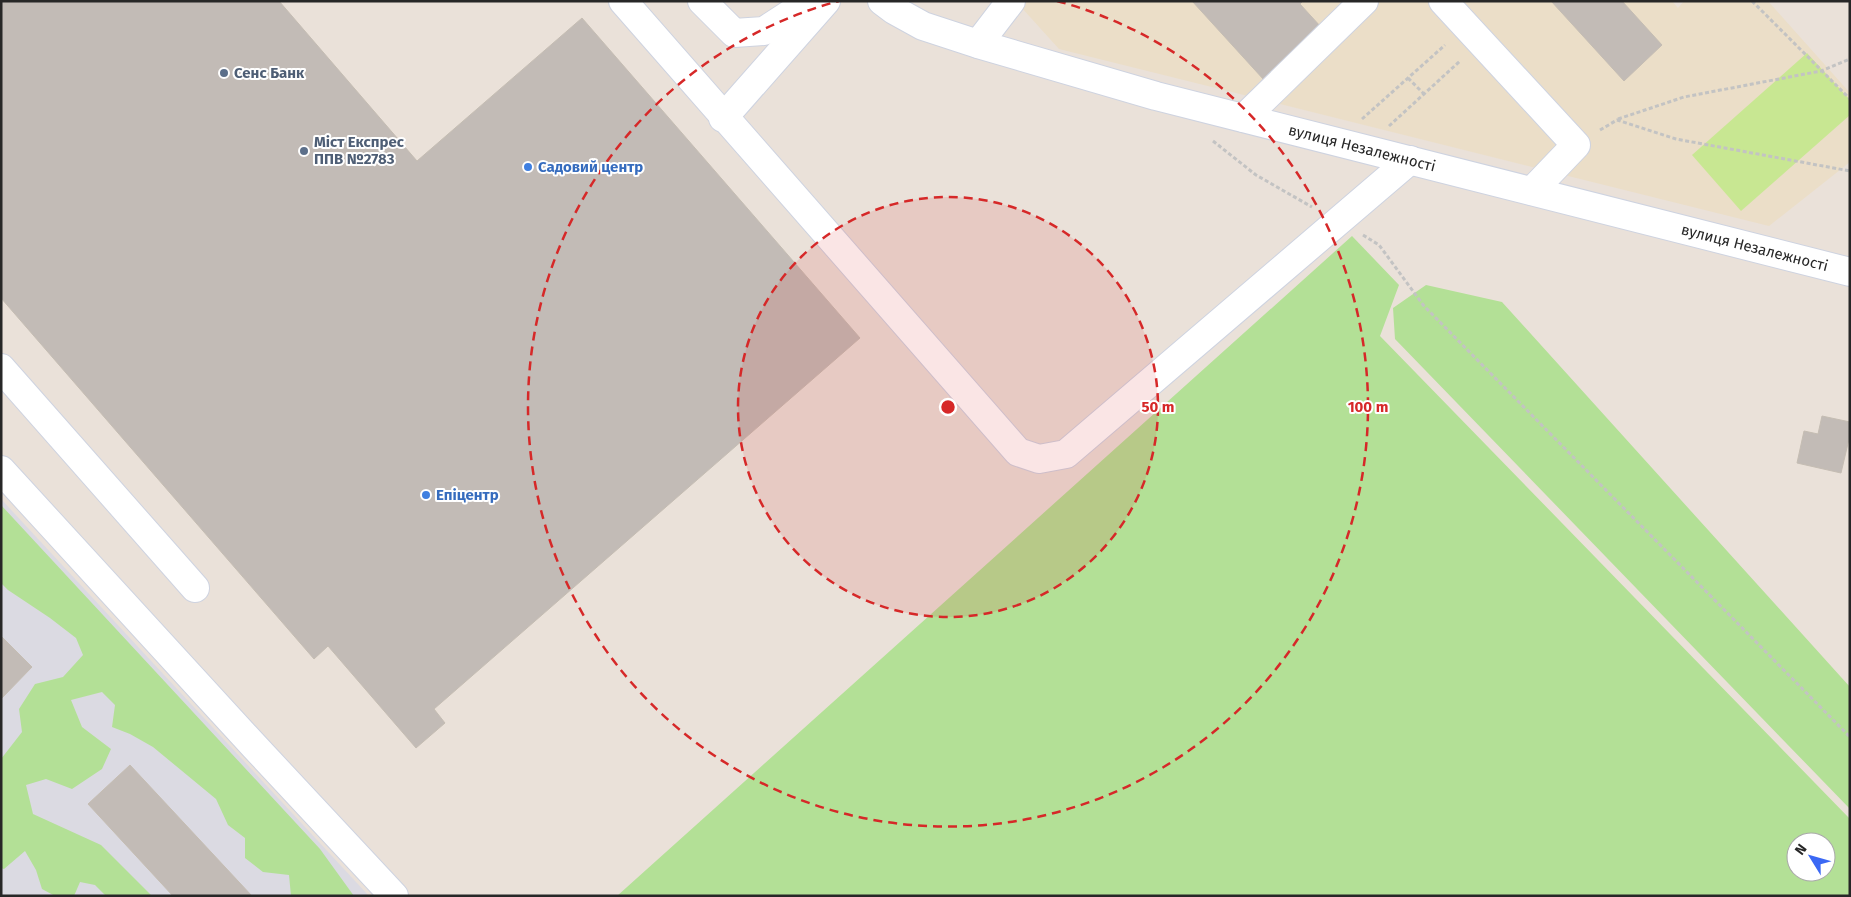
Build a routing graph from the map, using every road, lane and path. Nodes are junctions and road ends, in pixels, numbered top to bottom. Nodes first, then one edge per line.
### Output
1 (623, 1) edge
2 (702, 1) edge
3 (810, 1) edge
4 (826, 1) edge
5 (882, 1) edge
6 (1011, 1) edge
7 (1364, 1) edge
8 (1443, 1) edge
9 (1752, 1) edge
10 (1473, 34) junction
11 (978, 44) junction
12 (1850, 58) edge
13 (1821, 71) junction
14 (1408, 78) junction
15 (1424, 94) junction
16 (1850, 99) edge
17 (724, 118) junction
18 (1244, 118) junction
19 (1617, 120) junction
20 (1358, 123) dead end
21 (1385, 130) dead end
22 (1210, 138) dead end
23 (1576, 145) junction
24 (1410, 160) junction
25 (1850, 171) edge
26 (1532, 191) junction
27 (1314, 208) dead end
28 (1355, 231) dead end
29 (1850, 272) edge
30 (1, 368) edge
31 (1, 470) edge
32 (195, 588) dead end
33 (1850, 737) edge
34 (394, 896) edge

1 - 17 street
2 - 3 street
4 - 17 street
5 - 11 street, вулиця Незалежності
6 - 11 street
7 - 18 street
8 - 10 street
9 - 13 path
10 - 14 path
10 - 15 path
10 - 23 street
11 - 18 street, вулиця Незалежності
12 - 13 path
13 - 16 path
13 - 19 path
14 - 15 path
14 - 20 path
15 - 21 path
17 - 24 street
18 - 24 street, вулиця Незалежності
19 - 23 path
19 - 25 path
22 - 27 path
23 - 26 street
24 - 26 street, вулиця Незалежності
26 - 29 street, вулиця Незалежності
28 - 33 path
30 - 32 street
31 - 34 street

